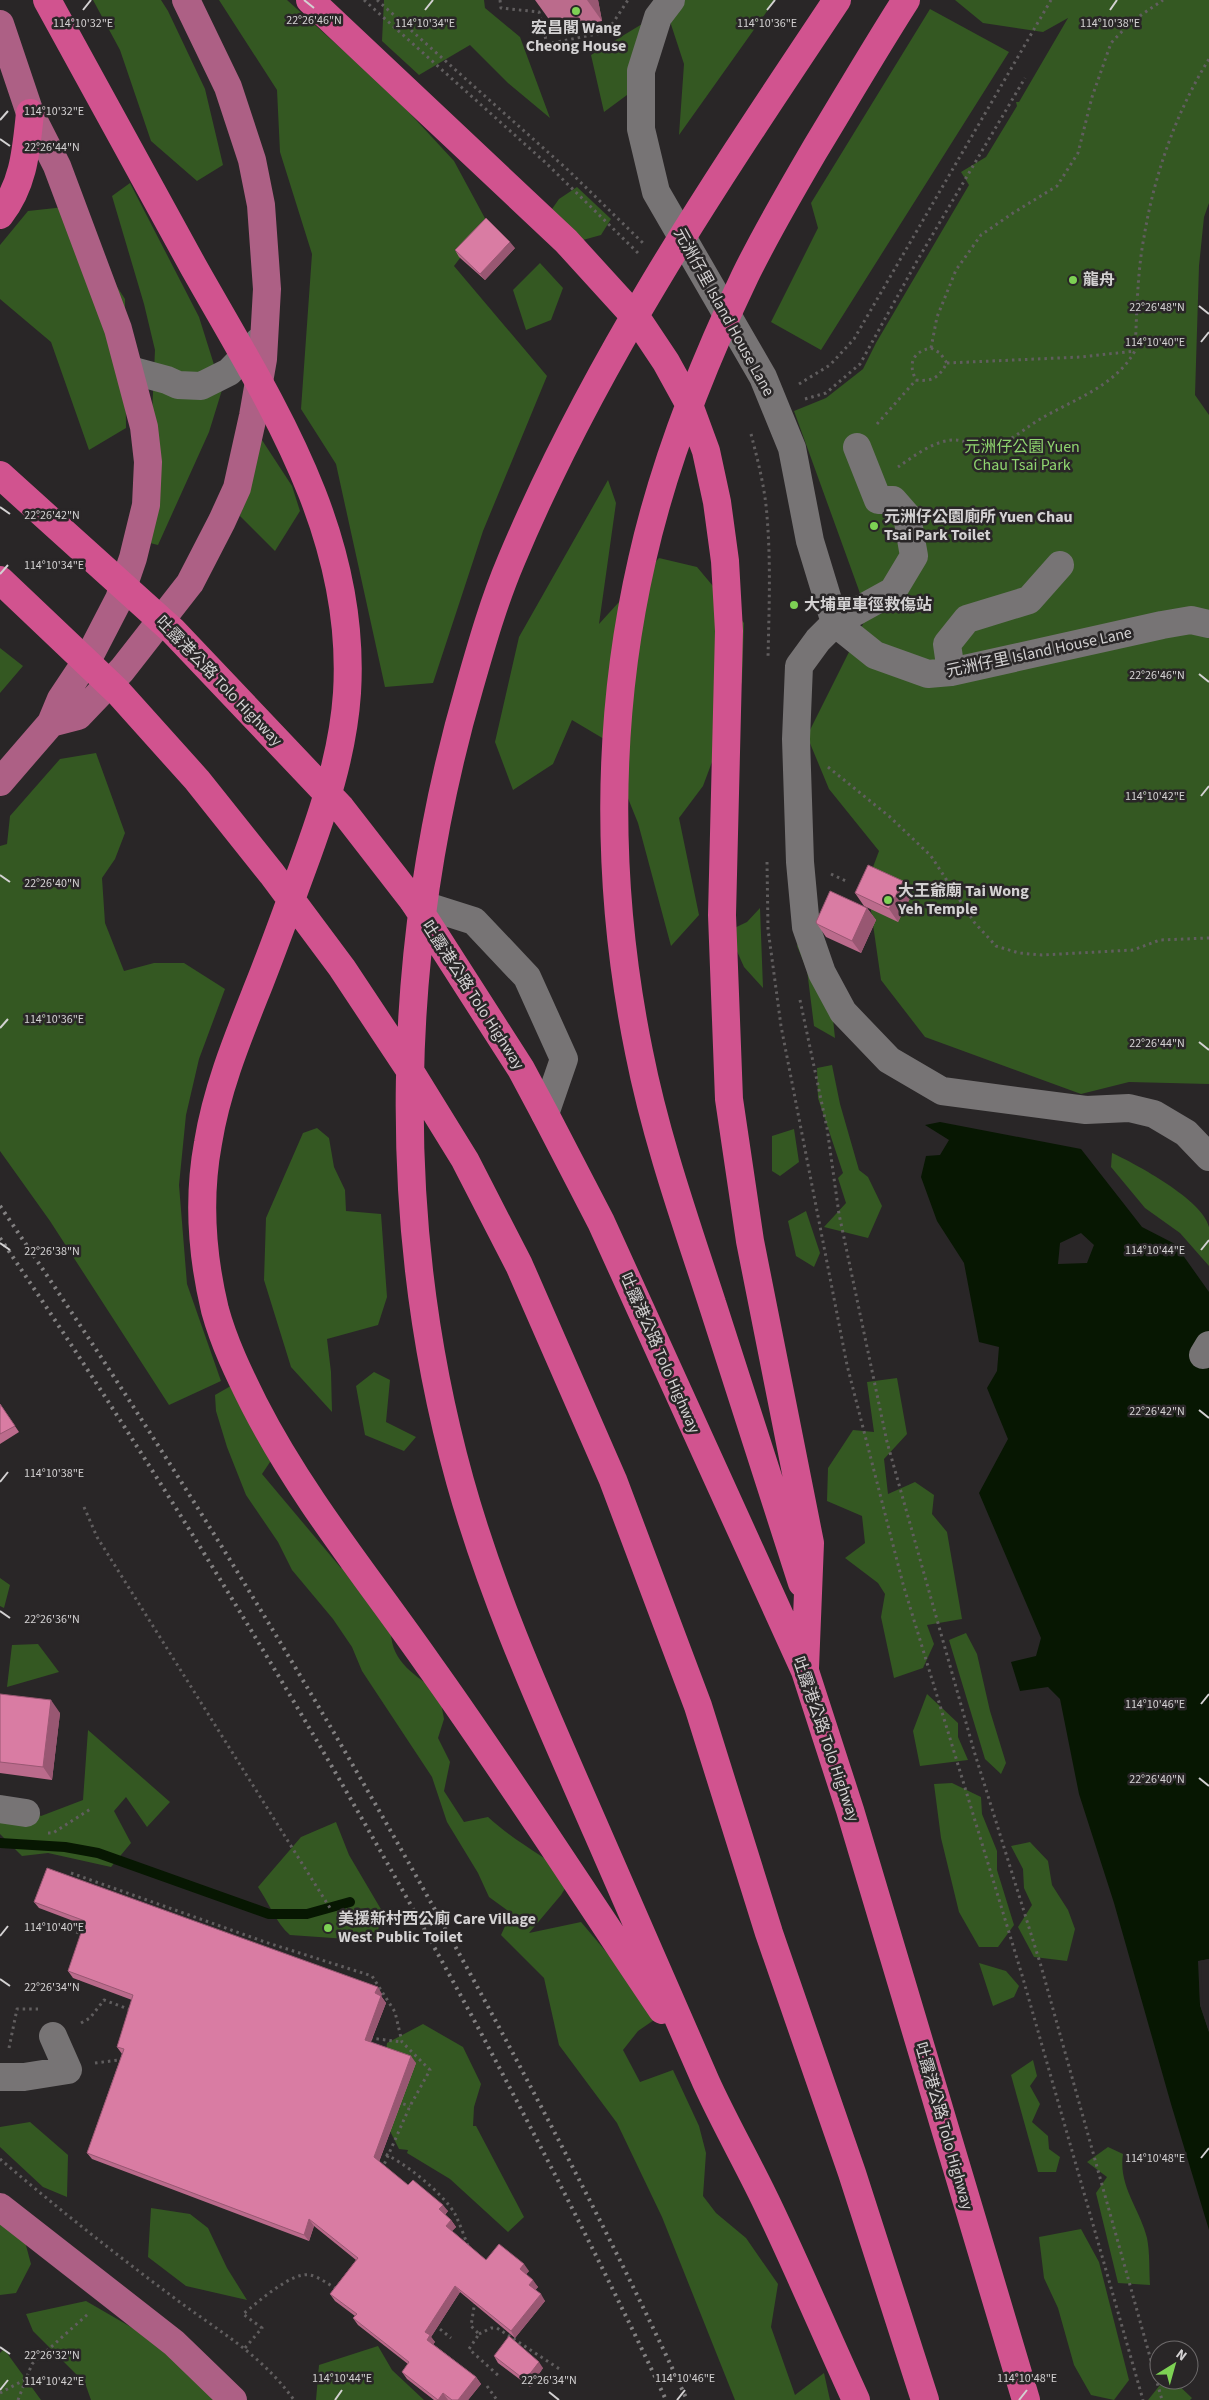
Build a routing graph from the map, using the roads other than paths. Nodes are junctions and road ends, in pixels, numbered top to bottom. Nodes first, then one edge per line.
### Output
1 (47, 0) edge
2 (186, 0) edge
3 (310, 0) edge
4 (671, 0) edge
5 (837, 0) edge
6 (906, 0) edge
7 (0, 24) edge
8 (30, 114) junction
9 (0, 214) edge
10 (264, 334) junction
11 (130, 370) junction
12 (857, 447) dead end
13 (0, 476) edge
14 (1060, 565) dead end
15 (0, 580) edge
16 (834, 618) junction
17 (1209, 624) edge
18 (951, 672) junction
19 (63, 712) junction
20 (0, 782) edge
21 (414, 902) junction
22 (545, 1114) junction
23 (1209, 1157) edge
24 (809, 1605) junction
25 (805, 1671) junction
26 (53, 2036) dead end
27 (0, 2076) edge
28 (707, 2084) junction
29 (0, 2207) edge
30 (233, 2400) edge
31 (856, 2400) edge
32 (925, 2400) edge
33 (1026, 2400) edge

1 - 28 highway
2 - 10 main road
3 - 24 highway
4 - 16 street, 元洲仔里 Island House Lane
5 - 28 highway
6 - 24 highway
7 - 8 main road
8 - 9 highway
8 - 11 main road
10 - 11 street
10 - 19 main road
11 - 19 main road
12 - 16 street
13 - 21 highway, 吐露港公路 Tolo Highway
14 - 18 street
15 - 32 highway
16 - 18 street, 元洲仔里 Island House Lane
16 - 23 street
17 - 18 street, 元洲仔里 Island House Lane
19 - 20 main road
21 - 22 highway, 吐露港公路 Tolo Highway
21 - 22 street
22 - 25 highway, 吐露港公路 Tolo Highway
24 - 25 highway
25 - 33 highway, 吐露港公路 Tolo Highway
26 - 27 street
28 - 31 highway
29 - 30 main road

